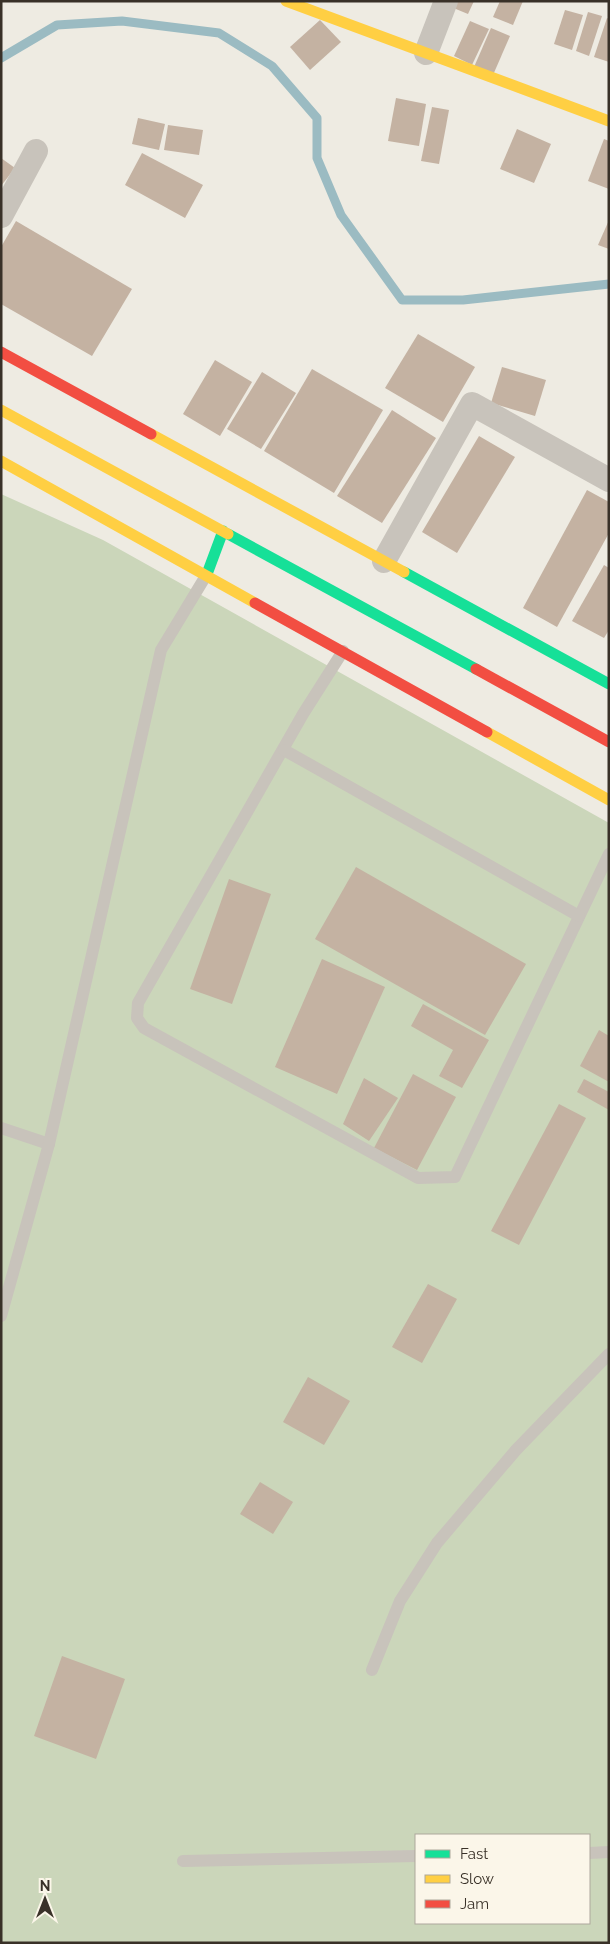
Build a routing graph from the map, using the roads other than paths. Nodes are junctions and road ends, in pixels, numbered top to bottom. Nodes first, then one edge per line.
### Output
1 (286, 1) edge
2 (446, 1) edge
3 (335, 10) edge
4 (426, 53) junction
5 (609, 121) edge
6 (36, 151) dead end
7 (1, 216) edge
8 (1, 352) edge
9 (1, 410) edge
10 (1, 461) edge
11 (609, 480) edge
12 (223, 531) junction
13 (384, 561) junction
14 (207, 574) junction
15 (343, 651) junction
16 (609, 684) edge
17 (609, 742) edge
18 (284, 750) junction
19 (609, 800) edge
20 (609, 854) edge
21 (579, 916) junction
22 (1, 1128) edge
23 (49, 1144) junction
24 (1, 1316) edge
25 (609, 1354) edge
26 (372, 1670) dead end
27 (609, 1852) edge
28 (590, 1853) edge
29 (415, 1856) edge
30 (183, 1861) dead end

1 - 3 main road
2 - 4 street
3 - 4 main road
4 - 5 main road
6 - 7 street
8 - 13 main road
9 - 12 main road
10 - 14 main road
11 - 13 street
12 - 14 main road
12 - 17 main road
13 - 16 main road
14 - 15 main road
14 - 23 lane
15 - 18 lane
15 - 19 main road
18 - 21 lane
18 - 21 lane
20 - 21 lane
22 - 23 lane
23 - 24 lane
25 - 26 lane
27 - 28 lane
29 - 30 lane

